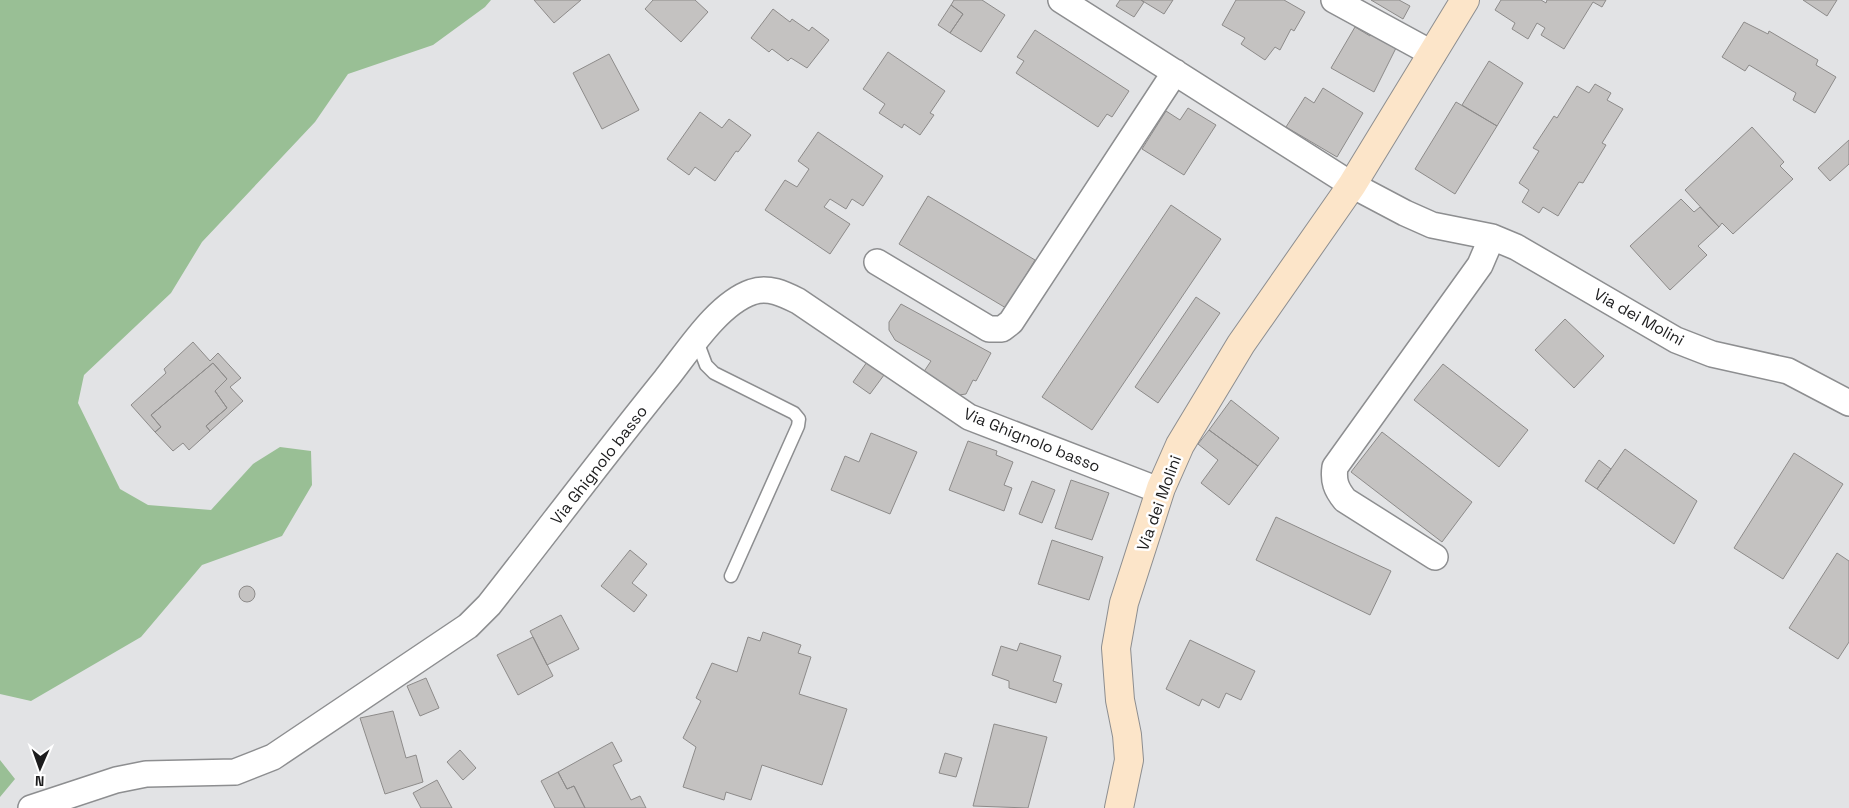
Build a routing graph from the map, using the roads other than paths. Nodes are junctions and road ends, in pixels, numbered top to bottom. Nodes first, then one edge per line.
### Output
1 (1061, 0) edge
2 (1334, 0) edge
3 (1465, 0) edge
4 (1433, 54) junction
5 (1175, 72) junction
6 (1352, 185) junction
7 (1492, 237) junction
8 (877, 262) dead end
9 (697, 341) junction
10 (1849, 403) edge
11 (1161, 488) junction
12 (1435, 557) dead end
13 (731, 576) dead end
14 (31, 808) edge
15 (1119, 808) edge

1 - 5 street
2 - 4 street
3 - 4 street, Via dei Molini
4 - 6 street, Via dei Molini
5 - 6 street
5 - 8 street
6 - 7 street, Via dei Molini
6 - 11 street, Via dei Molini
7 - 10 street, Via dei Molini
7 - 12 street
9 - 11 street, Via Ghignolo basso
9 - 13 lane
9 - 14 street, Via Ghignolo basso
11 - 15 street, Via dei Molini

